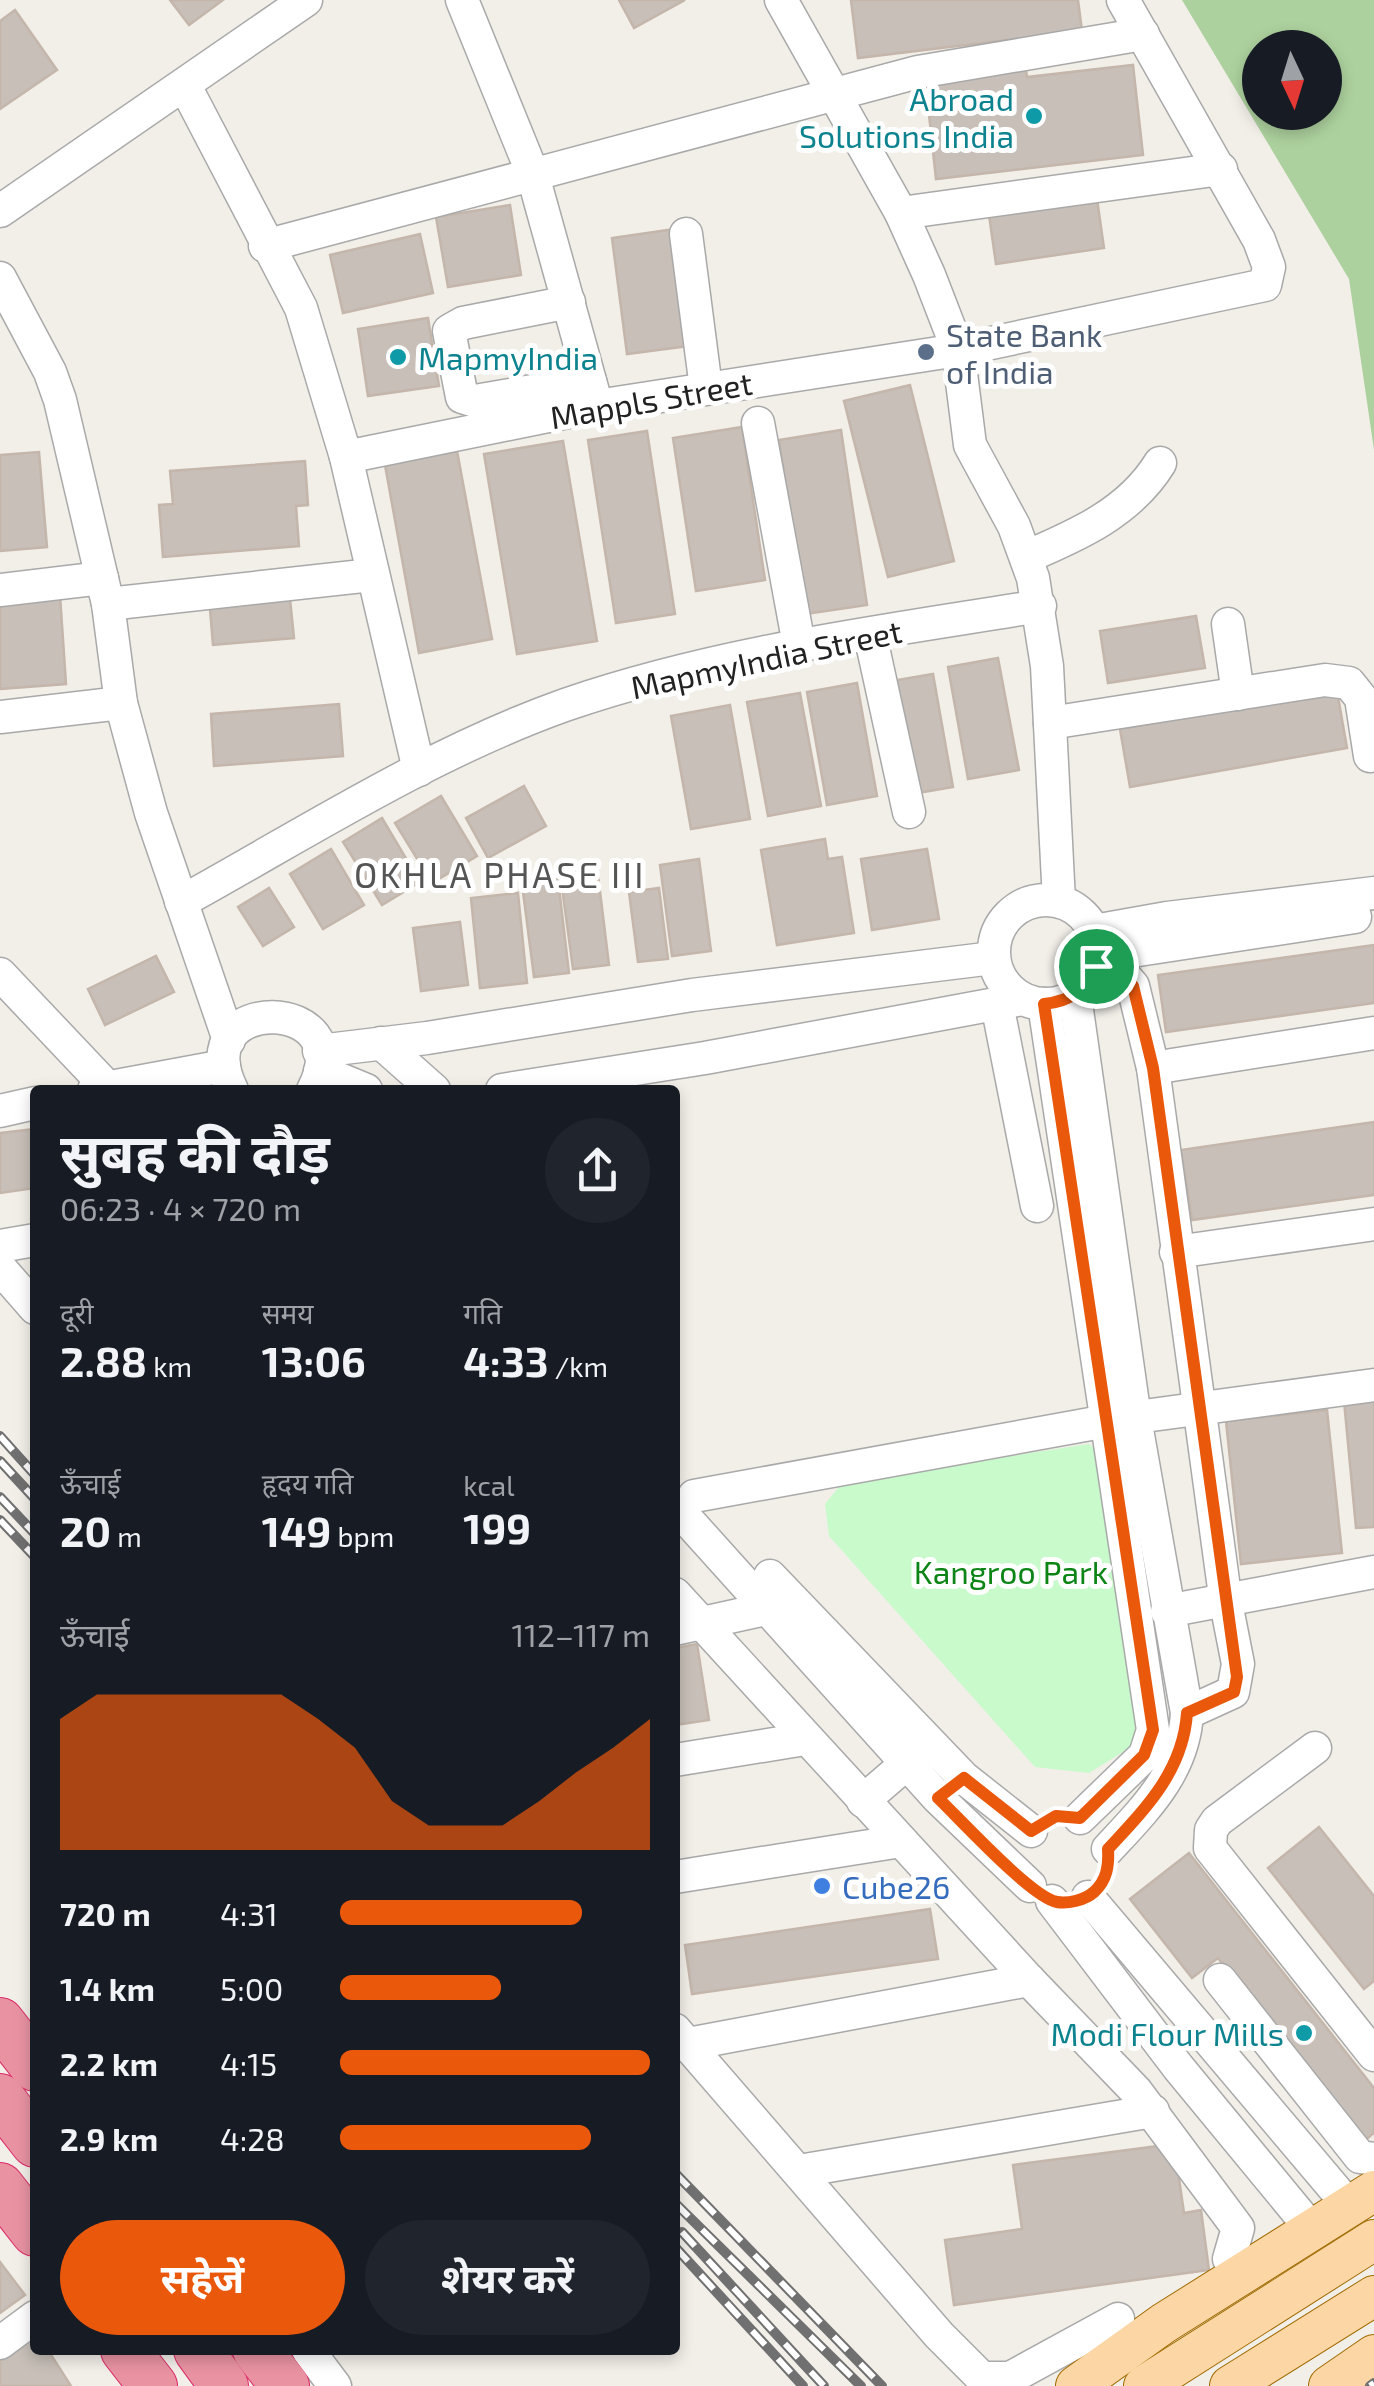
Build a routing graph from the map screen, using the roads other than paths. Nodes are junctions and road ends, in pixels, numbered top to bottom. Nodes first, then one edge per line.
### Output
1 (306, 0) edge
2 (462, 0) edge
3 (781, 0) edge
4 (1123, 0) edge
5 (1143, 34) junction
6 (185, 86) junction
7 (836, 92) junction
8 (1221, 169) junction
9 (532, 172) junction
10 (0, 211) edge
11 (900, 213) junction
12 (686, 234) dead end
13 (265, 246) junction
14 (0, 278) edge
15 (569, 302) junction
16 (958, 350) junction
17 (706, 388) junction
18 (593, 393) junction
19 (758, 423) dead end
20 (346, 456) junction
21 (1160, 463) dead end
22 (1026, 557) junction
23 (372, 575) junction
24 (0, 590) edge
25 (105, 591) junction
26 (1040, 606) junction
27 (1228, 624) dead end
28 (870, 634) junction
29 (799, 645) junction
30 (1238, 694) junction
31 (121, 702) junction
32 (0, 717) edge
33 (1050, 723) junction
34 (1370, 756) dead end
35 (418, 770) junction
36 (909, 812) dead end
37 (1374, 893) edge
38 (1059, 901) junction
39 (181, 902) junction
40 (1374, 915) edge
41 (1096, 951) junction
42 (994, 958) junction
43 (0, 974) edge
44 (1035, 1001) junction
45 (1374, 1033) edge
46 (382, 1043) junction
47 (228, 1065) edge
48 (1153, 1068) junction
49 (318, 1077) edge
50 (97, 1085) edge
51 (121, 1085) edge
52 (348, 1085) edge
53 (428, 1085) edge
54 (534, 1085) edge
55 (30, 1104) edge
56 (0, 1110) edge
57 (1037, 1206) dead end
58 (1374, 1224) edge
59 (30, 1241) edge
60 (0, 1246) edge
61 (1176, 1252) junction
62 (0, 1268) edge
63 (30, 1302) edge
64 (1374, 1385) edge
65 (1198, 1410) junction
66 (1121, 1419) junction
67 (681, 1492) edge
68 (1374, 1572) edge
69 (1226, 1603) junction
70 (770, 1608) junction
71 (1167, 1611) junction
72 (689, 1627) edge
73 (1187, 1713) junction
74 (805, 1739) junction
75 (1316, 1748) dead end
76 (680, 1759) edge
77 (907, 1763) junction
78 (964, 1778) junction
79 (1124, 1778) junction
80 (938, 1798) junction
81 (863, 1801) junction
82 (1146, 1808) junction
83 (1080, 1818) junction
84 (1031, 1831) junction
85 (901, 1841) junction
86 (1108, 1849) junction
87 (680, 1876) edge
88 (1041, 1893) junction
89 (1088, 1897) junction
90 (1028, 1980) junction
91 (1220, 1980) dead end
92 (0, 2004) edge
93 (1361, 2014) edge
94 (30, 2019) edge
95 (0, 2022) edge
96 (682, 2037) edge
97 (1374, 2055) edge
98 (30, 2061) edge
99 (1178, 2067) junction
100 (0, 2098) edge
101 (1145, 2101) junction
102 (30, 2137) edge
103 (1374, 2159) edge
104 (799, 2170) junction
105 (0, 2187) edge
106 (1362, 2199) edge
107 (30, 2226) edge
108 (1314, 2232) junction
109 (1374, 2240) edge
110 (1229, 2259) dead end
111 (1374, 2296) edge
112 (1118, 2318) dead end
113 (30, 2321) edge
114 (0, 2344) edge
115 (129, 2355) edge
116 (202, 2355) edge
117 (260, 2355) edge
118 (312, 2355) edge
119 (1374, 2355) edge
120 (153, 2386) edge
121 (224, 2386) edge
122 (285, 2386) edge
123 (335, 2386) edge
124 (1076, 2386) edge
125 (1144, 2386) edge
126 (1230, 2386) edge
127 (1330, 2386) edge

1 - 6 street
2 - 9 street
3 - 7 street
4 - 5 street
5 - 7 street
5 - 8 street
6 - 10 street
6 - 13 street
7 - 9 street
7 - 11 street
8 - 11 street
8 - 16 street, Mappls Street
9 - 13 street
9 - 15 street
11 - 16 street
12 - 17 street
13 - 20 street
14 - 25 street
15 - 18 street
15 - 18 street
16 - 17 street, Mappls Street
16 - 22 street
17 - 18 street, Mappls Street
18 - 20 street, Mappls Street
19 - 29 street
20 - 23 street
21 - 22 street
22 - 26 street
23 - 25 street
23 - 35 street
24 - 25 street
25 - 31 street
26 - 28 street, MapmyIndia Street
26 - 33 street
27 - 30 street
28 - 29 street, MapmyIndia Street
28 - 36 street
29 - 35 street, MapmyIndia Street
30 - 33 street
30 - 34 street
31 - 32 street
31 - 39 street
33 - 38 street
35 - 39 street, MapmyIndia Street
37 - 41 street
38 - 41 street
38 - 42 street
39 - 47 street
40 - 41 street
41 - 44 street
41 - 48 street
42 - 44 street
42 - 46 street
43 - 50 street
44 - 54 street
44 - 57 street
44 - 66 street
45 - 48 street
46 - 49 street
46 - 53 street
47 - 49 street
47 - 51 street
48 - 61 street
49 - 52 street
55 - 56 street
58 - 61 street
59 - 60 street
61 - 65 street
62 - 63 street
64 - 65 street
65 - 66 street
65 - 69 street
66 - 67 street
66 - 71 street
66 - 79 street
67 - 70 street
67 - 78 street
68 - 69 street
69 - 71 street
69 - 73 street
70 - 72 street
70 - 77 street
71 - 73 street
72 - 74 street
73 - 82 street
74 - 76 street
74 - 81 street
75 - 93 street
77 - 80 street
77 - 81 street
78 - 80 street
78 - 84 street
79 - 82 street
79 - 83 street
80 - 88 street
81 - 85 street
82 - 86 street
83 - 84 street
83 - 86 street
84 - 88 street
85 - 87 street
85 - 90 street
86 - 89 street
88 - 89 street
88 - 99 street
89 - 106 street
90 - 96 street
90 - 101 street
91 - 103 street
92 - 94 street
93 - 97 street
95 - 98 highway
96 - 104 street
99 - 101 street
99 - 108 street
100 - 102 highway
101 - 104 street
101 - 110 street
104 - 112 street
105 - 107 highway
106 - 108 main road
108 - 124 main road
109 - 125 main road
111 - 126 main road
113 - 114 street
115 - 120 highway
116 - 121 highway
117 - 122 highway
118 - 123 street
119 - 127 main road

